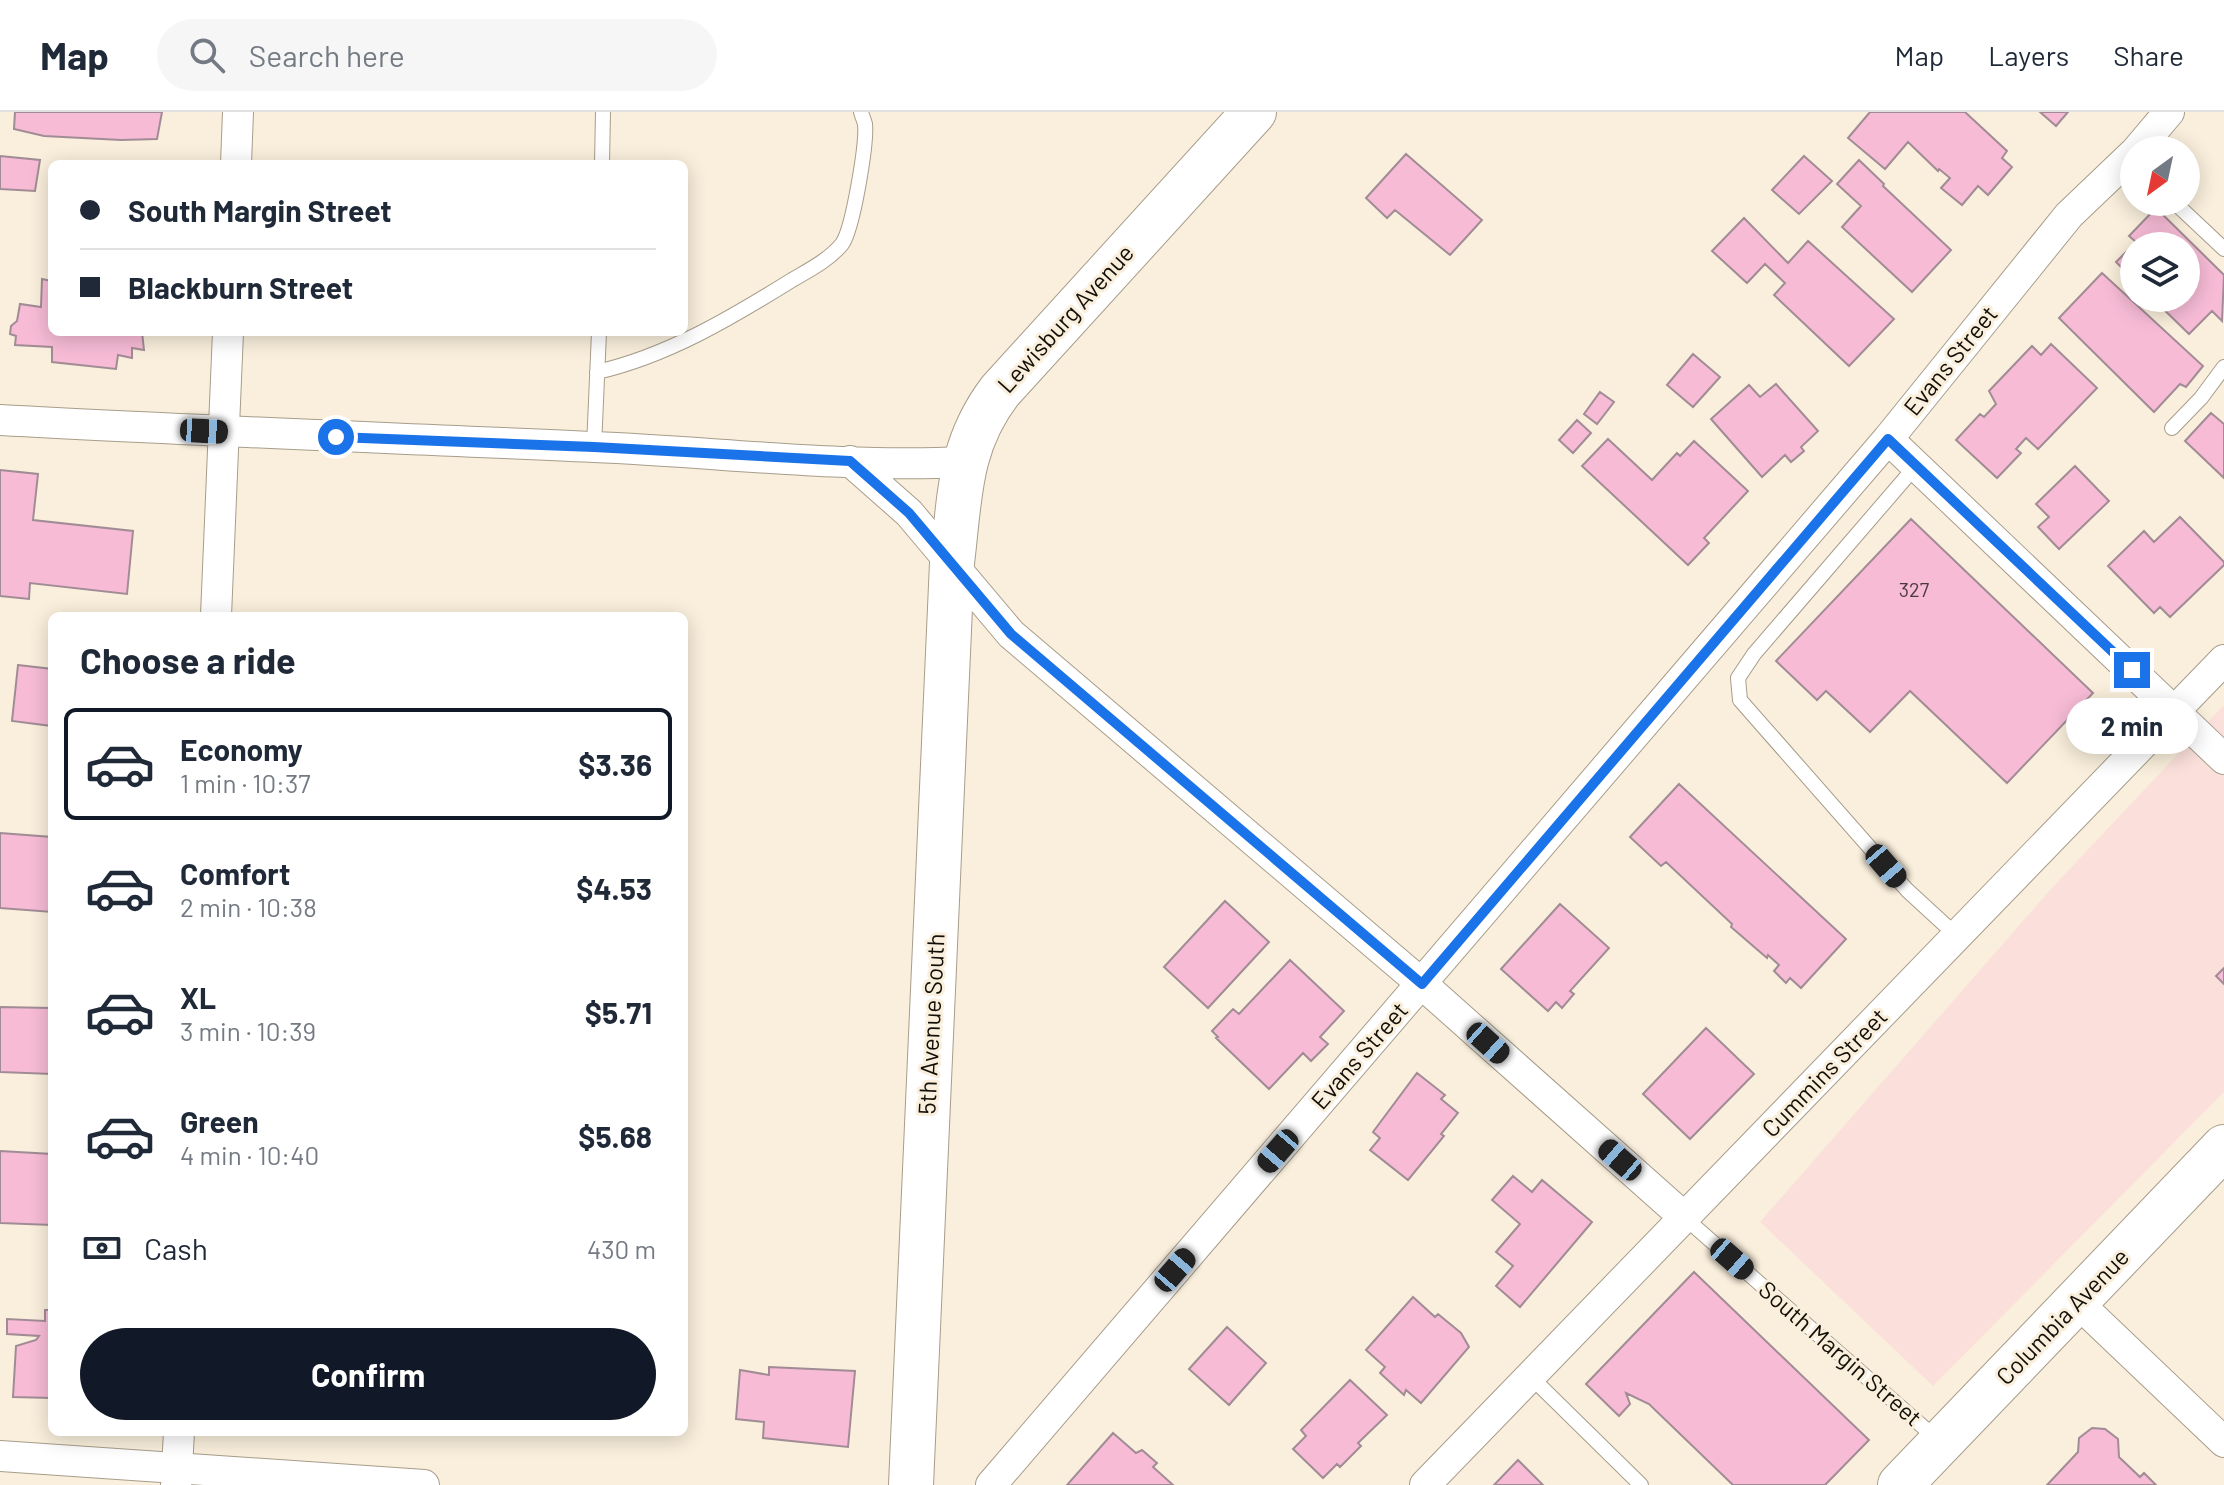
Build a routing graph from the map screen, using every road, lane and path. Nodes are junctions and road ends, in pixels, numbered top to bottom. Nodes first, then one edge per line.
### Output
1 (238, 112) edge
2 (603, 112) edge
3 (861, 112) edge
4 (1254, 112) edge
5 (2169, 112) edge
6 (2149, 136) edge
7 (236, 160) edge
8 (602, 160) edge
9 (2120, 168) edge
10 (2189, 216) edge
11 (2224, 249) edge
12 (228, 336) edge
13 (599, 336) edge
14 (2224, 367) edge
15 (597, 372) junction
16 (0, 420) edge
17 (2172, 428) dead end
18 (224, 432) junction
19 (1888, 439) junction
20 (594, 447) junction
21 (850, 461) junction
22 (964, 462) junction
23 (1915, 467) junction
24 (952, 563) junction
25 (216, 612) edge
26 (2224, 660) edge
27 (2175, 711) junction
28 (2224, 759) edge
29 (1957, 936) junction
30 (1422, 984) junction
31 (2224, 1147) edge
32 (1685, 1218) junction
33 (2077, 1302) junction
34 (1530, 1376) junction
35 (179, 1436) edge
36 (2224, 1442) edge
37 (1941, 1443) junction
38 (0, 1456) edge
39 (177, 1476) edge
40 (424, 1485) edge
41 (911, 1485) edge
42 (991, 1485) edge
43 (1425, 1485) edge
44 (1641, 1485) edge
45 (1900, 1485) edge

1 - 7 street
2 - 8 lane
3 - 15 lane
4 - 22 main road, Lewisburg Avenue
5 - 6 street, Evans Street
9 - 19 street, Evans Street
10 - 11 lane
12 - 18 street
13 - 15 lane
14 - 17 lane
15 - 20 lane
16 - 18 street
18 - 20 street
18 - 25 street
19 - 23 street
19 - 30 street, Evans Street
20 - 21 street
21 - 22 street
21 - 24 street, South Margin Street
22 - 24 main road, Lewisburg Avenue
23 - 27 street
23 - 29 lane
24 - 30 street, South Margin Street
24 - 41 main road, 5th Avenue South
26 - 27 street, Cummins Street
27 - 28 street
27 - 29 street, Cummins Street
29 - 32 street, Cummins Street
30 - 32 street, South Margin Street
30 - 42 street, Evans Street
31 - 33 main road, Columbia Avenue
32 - 34 street, Cummins Street
32 - 37 lane, South Margin Street
33 - 36 street
33 - 37 main road, Columbia Avenue
34 - 43 street, Cummins Street
34 - 44 lane
35 - 39 street
37 - 45 main road, Columbia Avenue
38 - 39 street
39 - 40 street

